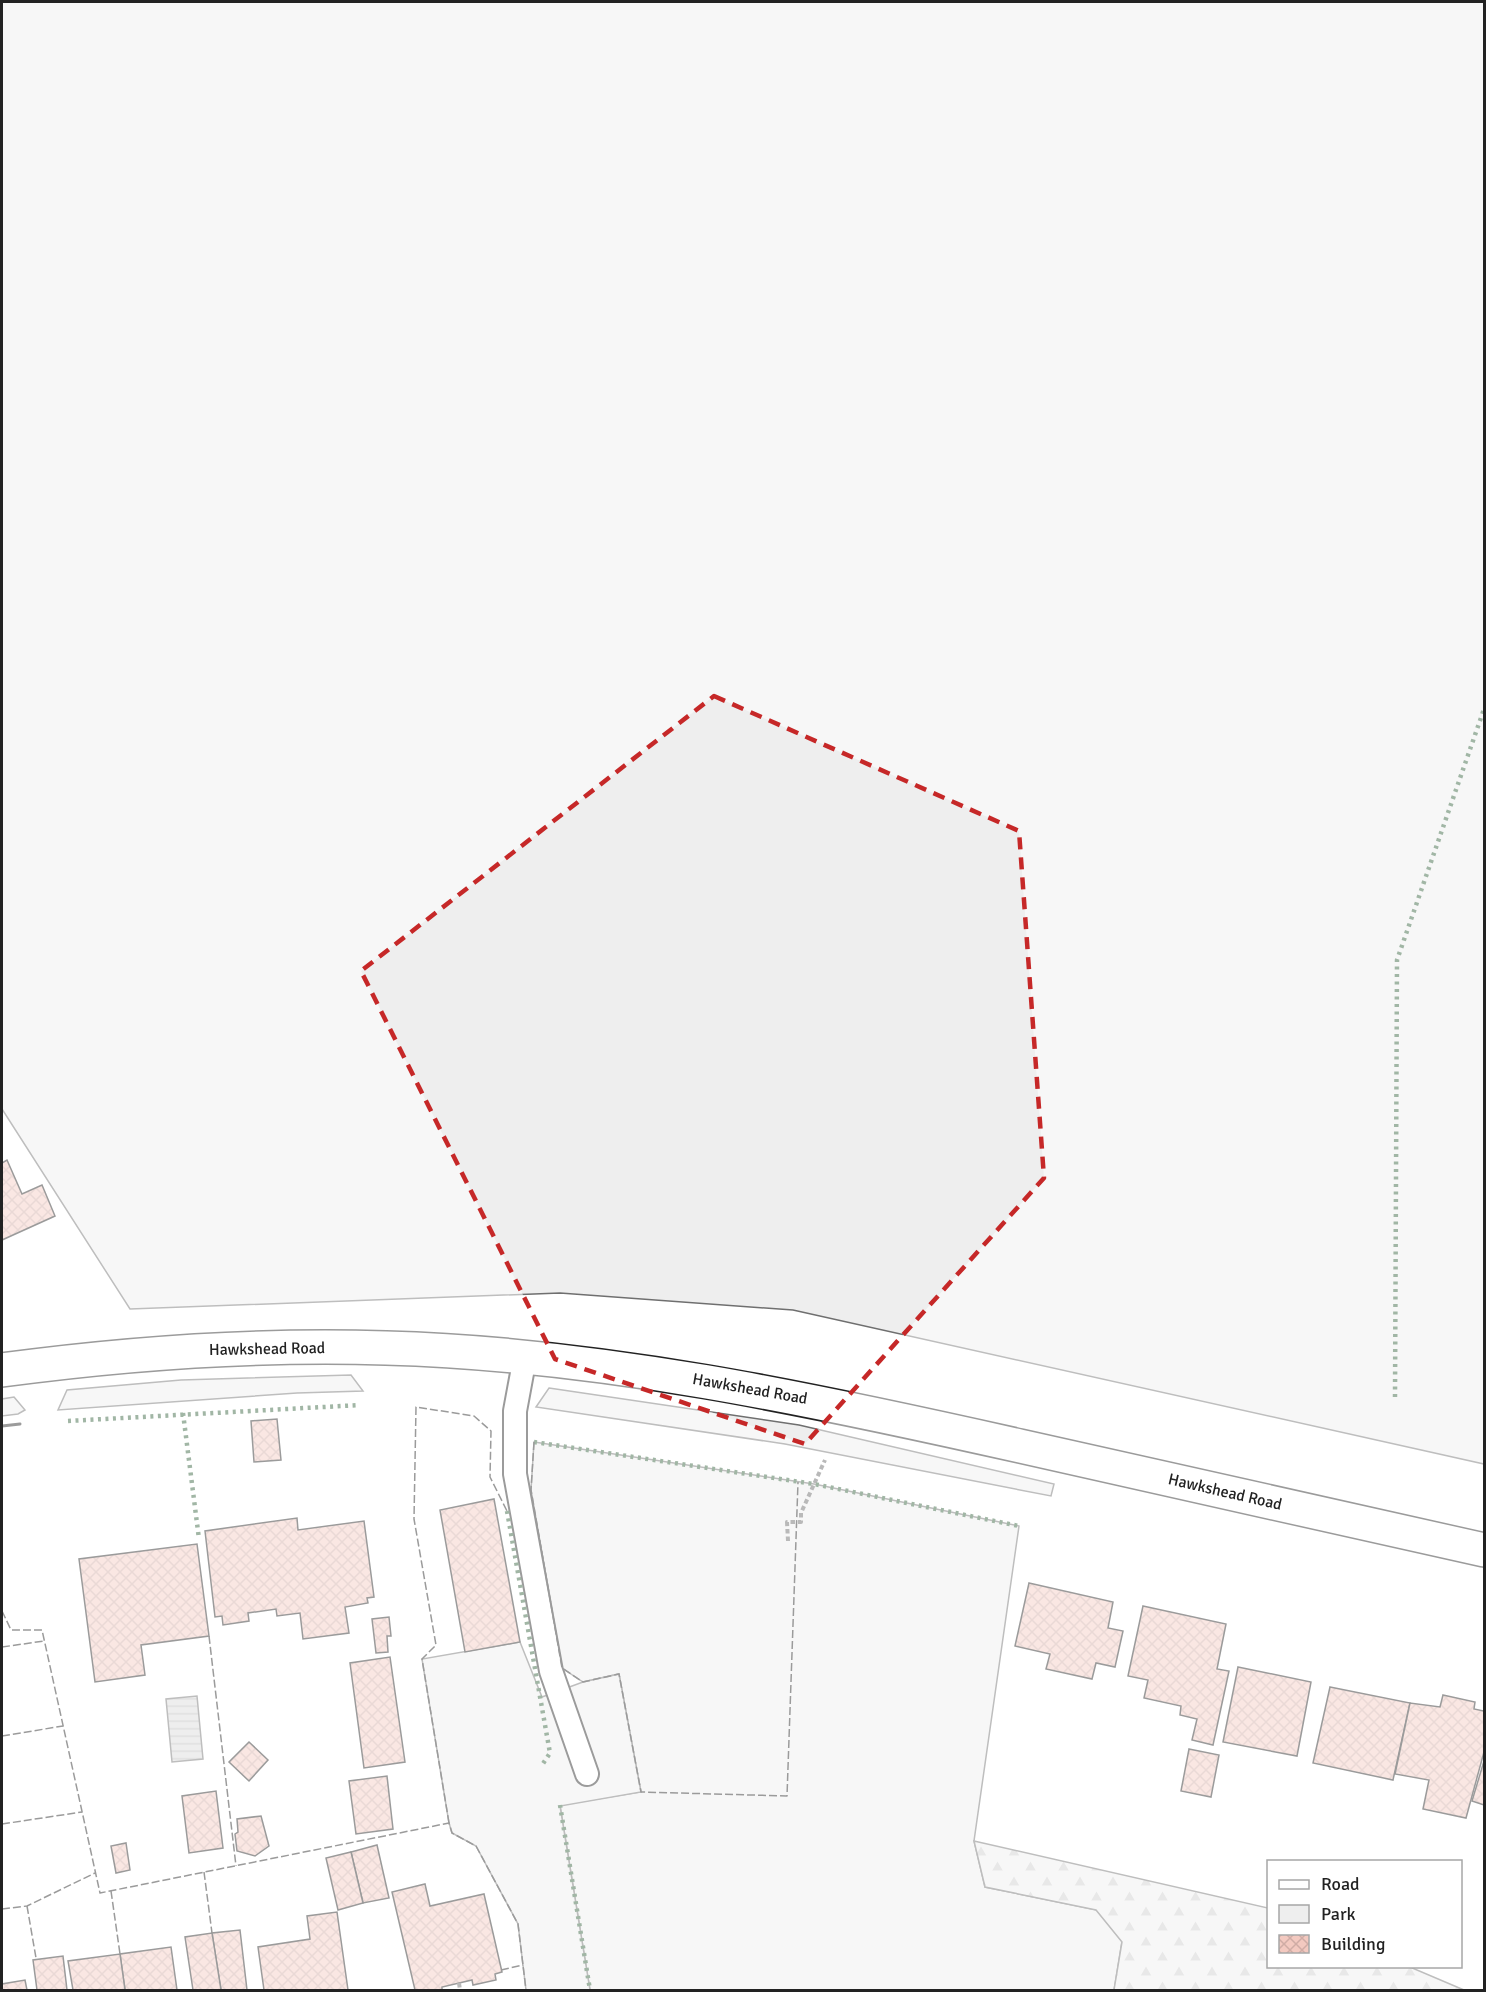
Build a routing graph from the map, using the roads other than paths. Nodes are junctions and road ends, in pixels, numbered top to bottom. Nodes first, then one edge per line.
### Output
1 (525, 1357) junction
2 (2, 1370) edge
3 (1485, 1550) edge
4 (587, 1774) dead end

1 - 2 street, Hawkshead Road
1 - 3 street, Hawkshead Road
1 - 4 lane

